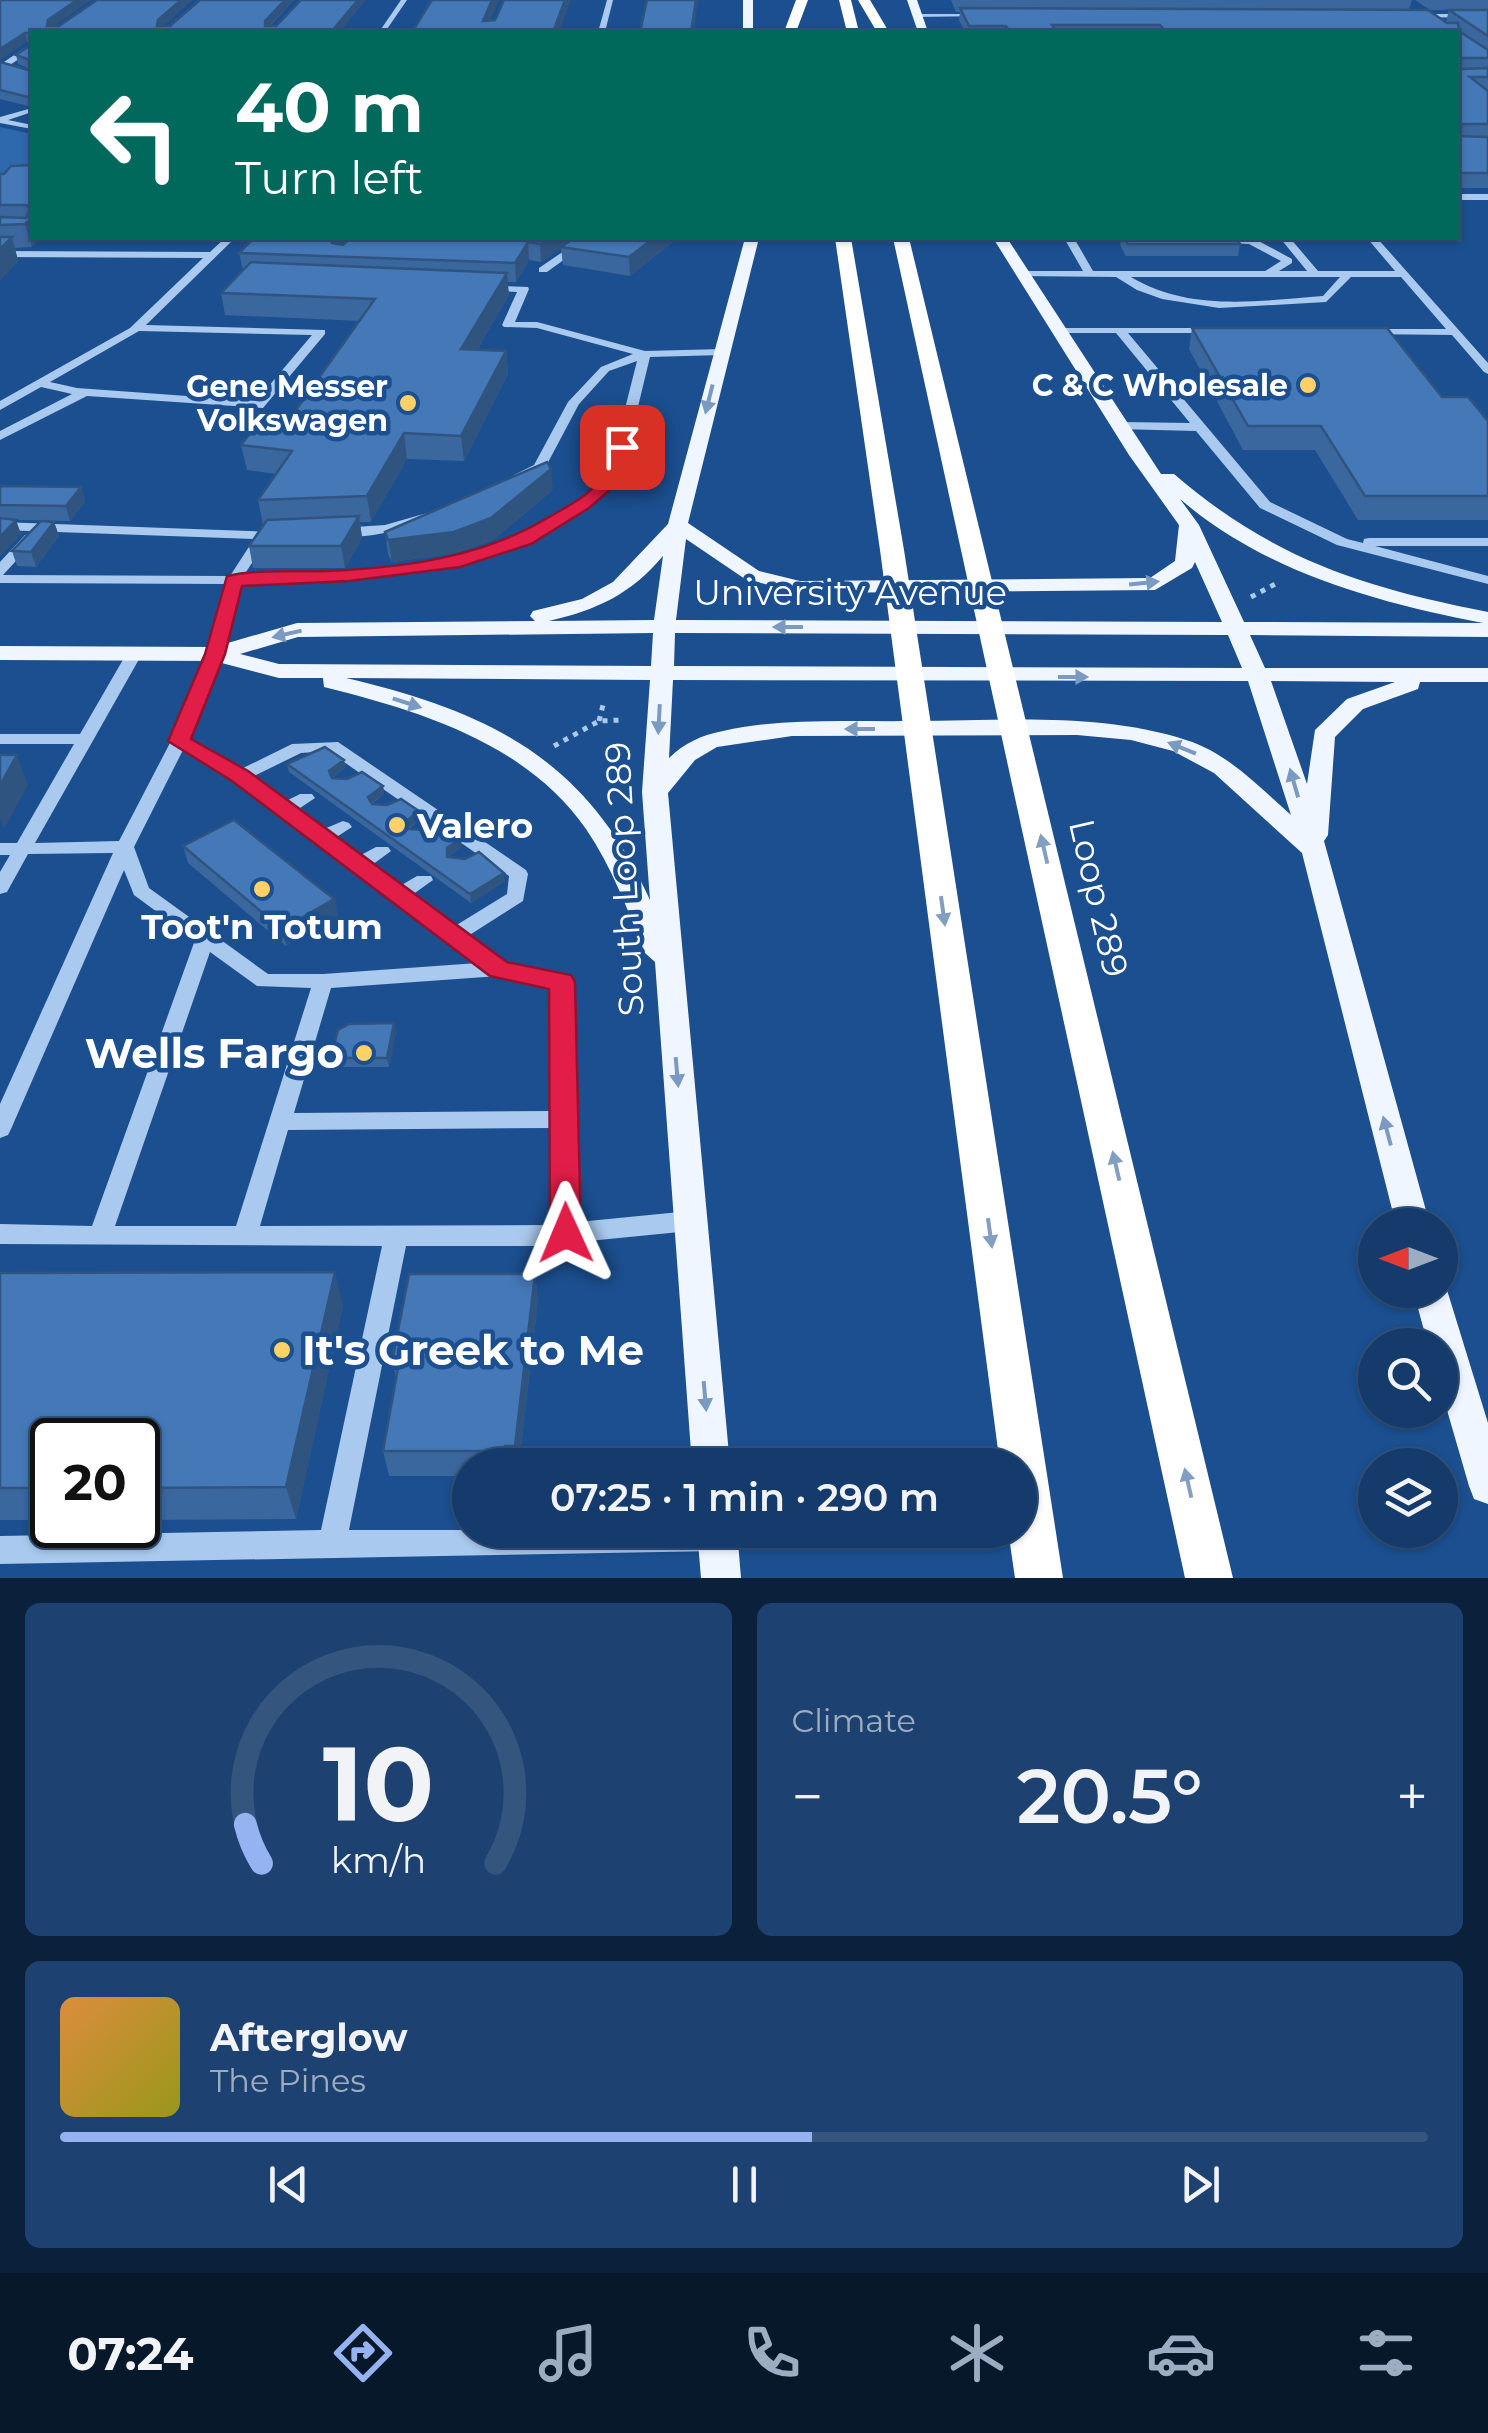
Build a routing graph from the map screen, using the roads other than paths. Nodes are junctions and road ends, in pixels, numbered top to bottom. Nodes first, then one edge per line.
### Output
1 (404, 0) edge
2 (610, 0) edge
3 (748, 0) edge
4 (802, 0) edge
5 (845, 0) edge
6 (864, 0) edge
7 (912, 0) edge
8 (1416, 8) edge
9 (917, 16) junction
10 (990, 16) edge
11 (1408, 16) edge
12 (1428, 16) junction
13 (1488, 16) edge
14 (1439, 24) edge
15 (383, 30) edge
16 (602, 30) edge
17 (748, 30) edge
18 (791, 30) edge
19 (808, 30) edge
20 (852, 30) edge
21 (882, 30) edge
22 (922, 30) edge
23 (30, 48) edge
24 (30, 74) edge
25 (30, 111) edge
26 (0, 120) edge
27 (30, 127) edge
28 (1460, 197) edge
29 (1488, 197) edge
30 (228, 240) edge
31 (586, 240) edge
32 (751, 240) edge
33 (842, 240) edge
34 (902, 240) edge
35 (1001, 240) edge
36 (1070, 240) edge
37 (1242, 240) edge
38 (1287, 240) edge
39 (1374, 240) edge
40 (1277, 252) junction
41 (0, 254) edge
42 (212, 255) junction
43 (543, 270) edge
44 (1089, 273) junction
45 (1021, 274) junction
46 (1118, 274) junction
47 (1232, 274) junction
48 (1267, 274) junction
49 (1315, 274) junction
50 (1348, 274) junction
51 (1404, 274) junction
52 (468, 287) edge
53 (136, 328) junction
54 (1057, 330) junction
55 (1119, 330) junction
56 (1238, 330) edge
57 (1356, 332) edge
58 (1455, 332) junction
59 (722, 352) junction
60 (645, 354) junction
61 (1488, 370) edge
62 (42, 384) junction
63 (87, 392) junction
64 (0, 394) edge
65 (22, 395) junction
66 (0, 406) edge
67 (1122, 426) junction
68 (1200, 426) junction
69 (0, 436) edge
70 (1138, 454) junction
71 (510, 483) edge
72 (451, 511) edge
73 (678, 525) junction
74 (1189, 525) junction
75 (0, 526) edge
76 (40, 528) junction
77 (318, 534) edge
78 (264, 535) junction
79 (282, 535) edge
80 (1342, 542) junction
81 (1488, 542) edge
82 (0, 571) edge
83 (0, 579) edge
84 (234, 580) junction
85 (1488, 580) edge
86 (1488, 618) edge
87 (664, 626) junction
88 (468, 627) junction
89 (1235, 627) junction
90 (1488, 630) edge
91 (0, 653) edge
92 (134, 654) junction
93 (215, 654) junction
94 (278, 670) junction
95 (661, 675) junction
96 (1458, 676) junction
97 (1488, 676) edge
98 (1258, 677) junction
99 (0, 739) edge
100 (86, 739) junction
101 (179, 741) junction
102 (366, 768) junction
103 (240, 776) junction
104 (343, 780) edge
105 (655, 792) junction
106 (404, 794) junction
107 (306, 798) dead end
108 (382, 806) edge
109 (283, 810) junction
110 (440, 819) junction
111 (343, 827) dead end
112 (418, 831) edge
113 (322, 838) junction
114 (124, 847) junction
115 (481, 848) junction
116 (0, 849) edge
117 (23, 849) junction
118 (1314, 850) junction
119 (382, 851) dead end
120 (459, 860) edge
121 (357, 865) junction
122 (424, 880) dead end
123 (0, 888) edge
124 (398, 895) junction
125 (453, 936) junction
126 (205, 939) junction
127 (499, 969) junction
128 (669, 975) junction
129 (323, 981) junction
130 (564, 1120) junction
131 (280, 1122) junction
132 (0, 1130) edge
133 (1408, 1208) edge
134 (690, 1221) junction
135 (566, 1233) junction
136 (0, 1234) edge
137 (100, 1236) junction
138 (244, 1236) junction
139 (396, 1236) junction
140 (1435, 1308) edge
141 (710, 1448) edge
142 (1488, 1486) edge
143 (452, 1542) edge
144 (332, 1546) junction
145 (718, 1548) edge
146 (0, 1550) edge
147 (721, 1578) edge
148 (1040, 1578) edge
149 (1209, 1578) edge

1 - 15 street
2 - 16 street
3 - 17 main road
4 - 18 highway
4 - 19 highway
5 - 20 highway
6 - 21 highway
7 - 9 main road
8 - 12 street
9 - 10 street
9 - 22 main road
11 - 12 street
12 - 13 street
12 - 14 street
23 - 24 street
25 - 26 street
26 - 27 street
28 - 29 street
30 - 42 street
31 - 43 street
32 - 59 main road, South Loop 289
33 -> 148 highway
149 -> 34 highway, Loop 289
35 - 45 main road
36 - 44 street
37 - 40 street
38 - 49 street
39 - 51 street
40 - 47 street
40 - 48 street
41 - 42 street
42 - 53 street
44 - 45 street
44 - 46 street
45 - 54 main road
46 - 47 street
46 - 50 street
47 - 48 street
48 - 49 street
49 - 50 street
50 - 51 street
51 - 58 street
52 - 60 street
53 - 62 street
53 - 63 street
54 - 55 street
54 - 67 main road
55 - 56 street
55 - 68 street
57 - 58 street
58 - 61 street
59 - 60 street
59 -> 73 main road, South Loop 289
60 - 71 street
60 - 84 street
62 - 63 street
62 - 65 street
63 - 69 street
64 - 65 street
65 - 66 street
67 - 68 street
67 - 70 main road
68 - 80 street
70 - 74 main road
70 - 86 main road
72 - 77 street
73 -> 74 main road
73 - 87 main road, South Loop 289
73 - 88 main road
74 - 89 main road
75 - 76 street
76 - 78 street
76 - 82 street
78 - 79 street
78 - 84 street
80 - 81 street
80 - 85 street
83 - 84 street
84 - 93 street
87 - 88 main road, University Avenue
89 -> 87 main road, University Avenue
87 - 95 main road, South Loop 289
88 -> 93 main road, University Avenue
89 - 90 main road, University Avenue
89 - 98 main road
91 - 92 main road, University Avenue
92 - 93 main road, University Avenue
92 - 100 street
93 - 94 main road, University Avenue
93 - 101 street
94 - 95 main road, University Avenue
94 -> 128 main road
95 -> 98 main road, University Avenue
95 -> 105 main road, South Loop 289
96 - 97 main road, University Avenue
96 - 98 main road, University Avenue
96 - 118 main road
118 -> 98 main road
99 - 100 street
100 - 117 street
101 - 103 street
101 - 114 street
102 - 103 street
102 - 104 street
102 - 106 street
103 - 109 street
118 -> 105 main road
105 - 128 main road, South Loop 289
106 - 108 street
106 - 110 street
107 - 109 street
109 - 113 street
110 - 112 street
110 - 115 street
111 - 113 street
113 - 121 street
114 - 117 street
114 - 126 street
114 - 132 street
115 - 120 street
115 - 125 street
116 - 117 street
117 - 123 street
133 -> 118 main road
119 - 121 street
121 - 124 street
122 - 124 street
124 - 125 street
125 - 127 street
126 - 129 street
126 - 137 street
127 - 129 street
127 - 130 street
128 -> 134 main road, South Loop 289
129 - 131 street
130 - 131 street
130 - 135 street
131 - 138 street
134 - 135 street
134 -> 141 main road, South Loop 289
135 - 139 street
136 - 137 street
137 - 138 street
138 - 139 street
139 - 144 street
140 - 142 main road
143 - 144 street
144 - 146 street
145 - 147 main road

